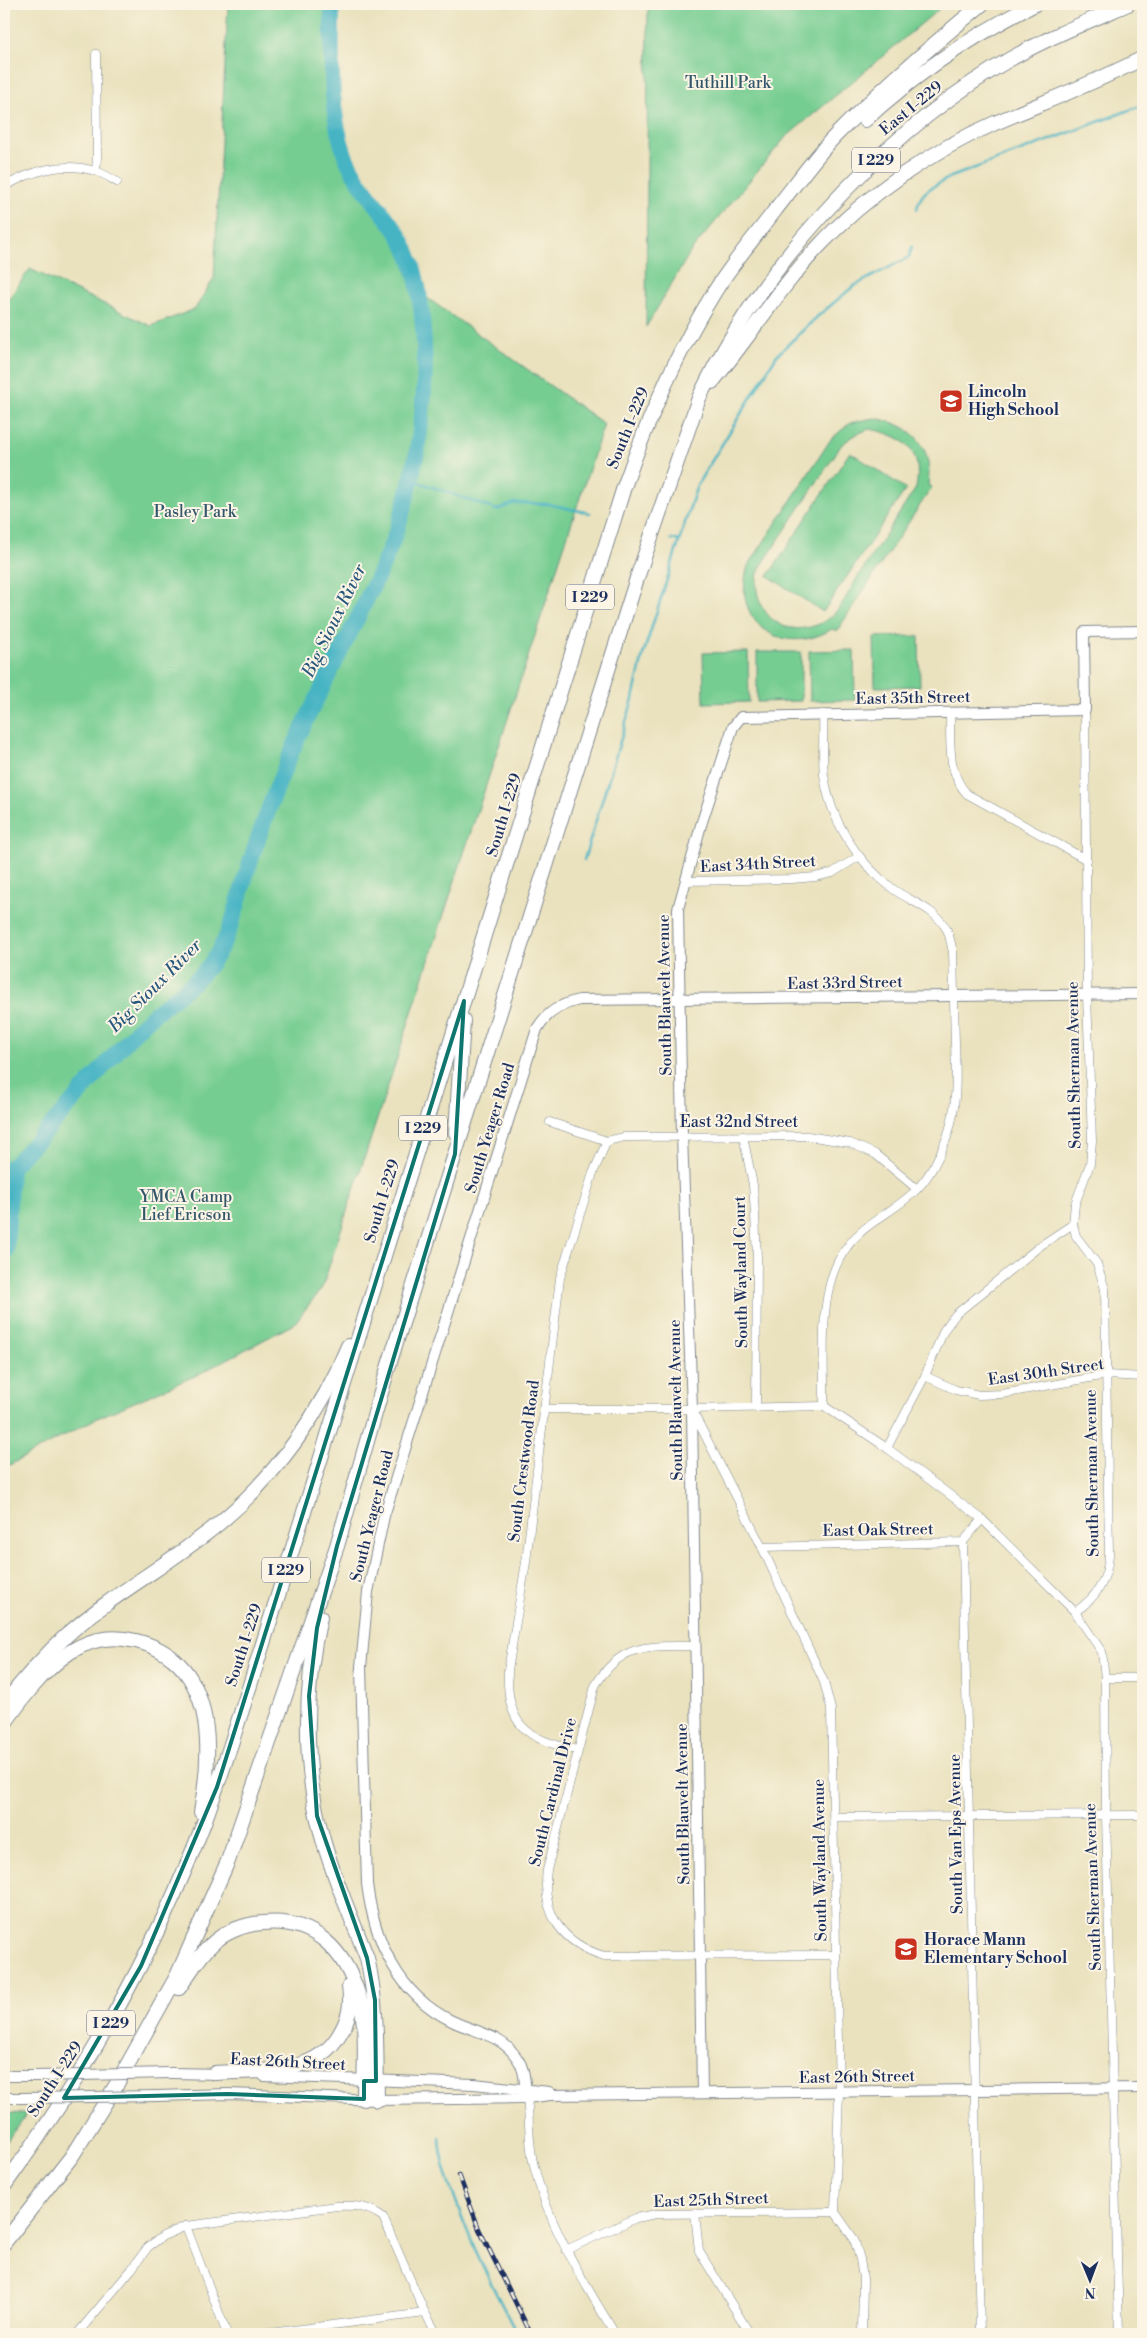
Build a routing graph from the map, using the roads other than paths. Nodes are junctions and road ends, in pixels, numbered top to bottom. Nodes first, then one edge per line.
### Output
1 (982, 4) edge
2 (1035, 4) edge
3 (1128, 4) edge
4 (96, 54) dead end
5 (1143, 58) edge
6 (96, 171) junction
7 (116, 182) dead end
8 (4, 187) edge
9 (770, 217) junction
10 (699, 398) junction
11 (1143, 631) edge
12 (1085, 710) junction
13 (950, 712) junction
14 (823, 714) junction
15 (741, 717) joint
16 (858, 857) junction
17 (1087, 860) junction
18 (686, 880) junction
19 (1143, 994) edge
20 (1088, 995) junction
21 (954, 997) junction
22 (680, 999) junction
23 (464, 1001) junction
24 (550, 1013) joint
25 (550, 1122) dead end
26 (682, 1136) junction
27 (743, 1136) junction
28 (607, 1141) junction
29 (455, 1154) junction
30 (917, 1189) junction
31 (1073, 1224) junction
32 (384, 1255) junction
33 (1106, 1375) junction
34 (925, 1376) junction
35 (1143, 1377) edge
36 (824, 1406) junction
37 (544, 1408) junction
38 (756, 1408) junction
39 (692, 1409) junction
40 (887, 1448) junction
41 (982, 1519) junction
42 (963, 1542) junction
43 (337, 1546) junction
44 (762, 1546) junction
45 (1075, 1612) junction
46 (695, 1646) junction
47 (1105, 1678) junction
48 (1143, 1678) edge
49 (4, 1705) edge
50 (4, 1724) edge
51 (577, 1750) junction
52 (1106, 1815) junction
53 (1143, 1815) edge
54 (969, 1816) junction
55 (834, 1817) junction
56 (180, 1882) junction
57 (835, 1955) junction
58 (701, 1956) junction
59 (345, 1964) junction
60 (138, 2045) junction
61 (215, 2073) junction
62 (4, 2076) edge
63 (370, 2081) junction
64 (1143, 2088) edge
65 (1114, 2089) junction
66 (975, 2090) junction
67 (839, 2092) junction
68 (526, 2093) junction
69 (702, 2093) junction
70 (4, 2098) edge
71 (370, 2099) junction
72 (4, 2186) edge
73 (835, 2212) junction
74 (695, 2213) junction
75 (186, 2226) junction
76 (4, 2242) edge
77 (566, 2250) junction
78 (425, 2313) junction
79 (77, 2334) edge
80 (227, 2334) edge
81 (262, 2334) edge
82 (437, 2334) edge
83 (615, 2334) edge
84 (750, 2334) edge
85 (862, 2334) edge
86 (980, 2334) edge
87 (1119, 2334) edge

1 - 9 highway
2 - 9 highway, East I-229 / I 229
3 - 10 highway, East I-229 / I 229
4 - 6 street
5 - 10 highway
6 - 7 street
6 - 8 street
9 - 23 highway, South I-229 / I 229
10 - 29 highway, I 229
11 - 12 street, South Sherman Avenue
12 - 13 street, East 35th Street
12 - 17 street, South Sherman Avenue
13 - 14 street, East 35th Street
13 - 17 street
14 - 15 street, East 35th Street
14 - 16 street
15 - 18 street, South Blauvelt Avenue
16 - 18 street, East 34th Street
16 - 21 street
17 - 20 street, South Sherman Avenue
18 - 22 street, South Blauvelt Avenue
19 - 20 street, East 33rd Street
20 - 21 street, East 33rd Street
20 - 31 street, South Sherman Avenue
21 - 22 street, East 33rd Street
21 - 30 street
22 - 24 street, East 33rd Street
22 - 26 street, South Blauvelt Avenue
23 - 29 highway
23 - 32 highway, South I-229 / I 229
24 - 68 street, South Yeager Road
25 - 28 street, East 32nd Street
26 - 27 street, East 32nd Street
26 - 28 street, East 32nd Street
26 - 39 street, South Blauvelt Avenue
27 - 30 street, East 32nd Street
27 - 38 street, South Wayland Court
28 - 37 street, South Crestwood Road
29 - 43 highway, I 229
30 - 36 street
31 - 33 street, South Sherman Avenue
31 - 34 street
32 - 49 highway
32 - 56 highway, South I-229 / I 229
33 - 34 street, East 30th Street
33 - 35 street, East 30th Street
33 - 45 street, South Sherman Avenue
34 - 40 street
36 - 38 street
36 - 40 street
37 - 39 street
37 - 51 street, South Crestwood Road
38 - 39 street
39 - 44 street, South Wayland Avenue
39 - 46 street, South Blauvelt Avenue
40 - 41 street
41 - 42 street
41 - 45 street
42 - 44 street, East Oak Street
42 - 54 street, South Van Eps Avenue
43 - 60 highway, I 229
43 - 63 highway
44 - 55 street, South Wayland Avenue
45 - 47 street, South Sherman Avenue
46 - 51 street, South Cardinal Drive
46 - 58 street, South Blauvelt Avenue
47 - 48 street
47 - 52 street, South Sherman Avenue
50 - 56 highway
51 - 58 street, South Cardinal Drive
52 - 53 street
52 - 54 street
52 - 65 street, South Sherman Avenue
54 - 55 street
54 - 66 street, South Van Eps Avenue
55 - 57 street, South Wayland Avenue
56 - 72 highway, South I-229 / I 229
57 - 58 street, South Cardinal Drive
57 - 67 street, South Wayland Avenue
58 - 69 street, South Blauvelt Avenue
59 - 60 highway
59 - 61 highway
59 - 63 highway
60 - 76 highway, I 229
61 - 62 street, East 26th Street, bridge
61 - 63 street, East 26th Street
63 - 68 street, East 26th Street
63 - 71 highway
64 - 65 street, East 26th Street
65 - 66 street, East 26th Street
65 - 87 street, South Sherman Avenue
66 - 67 street, East 26th Street
66 - 86 street, South Van Eps Avenue
67 - 69 street, East 26th Street
67 - 73 street, South Wayland Avenue
68 - 69 street, East 26th Street
68 - 71 street, East 26th Street
68 - 77 street
70 - 71 street, East 26th Street, bridge
73 - 74 street, East 25th Street
73 - 85 street
74 - 77 street, East 25th Street
74 - 84 street
75 - 78 street
75 - 79 street
75 - 80 street
77 - 83 street
78 - 81 street
78 - 82 street

